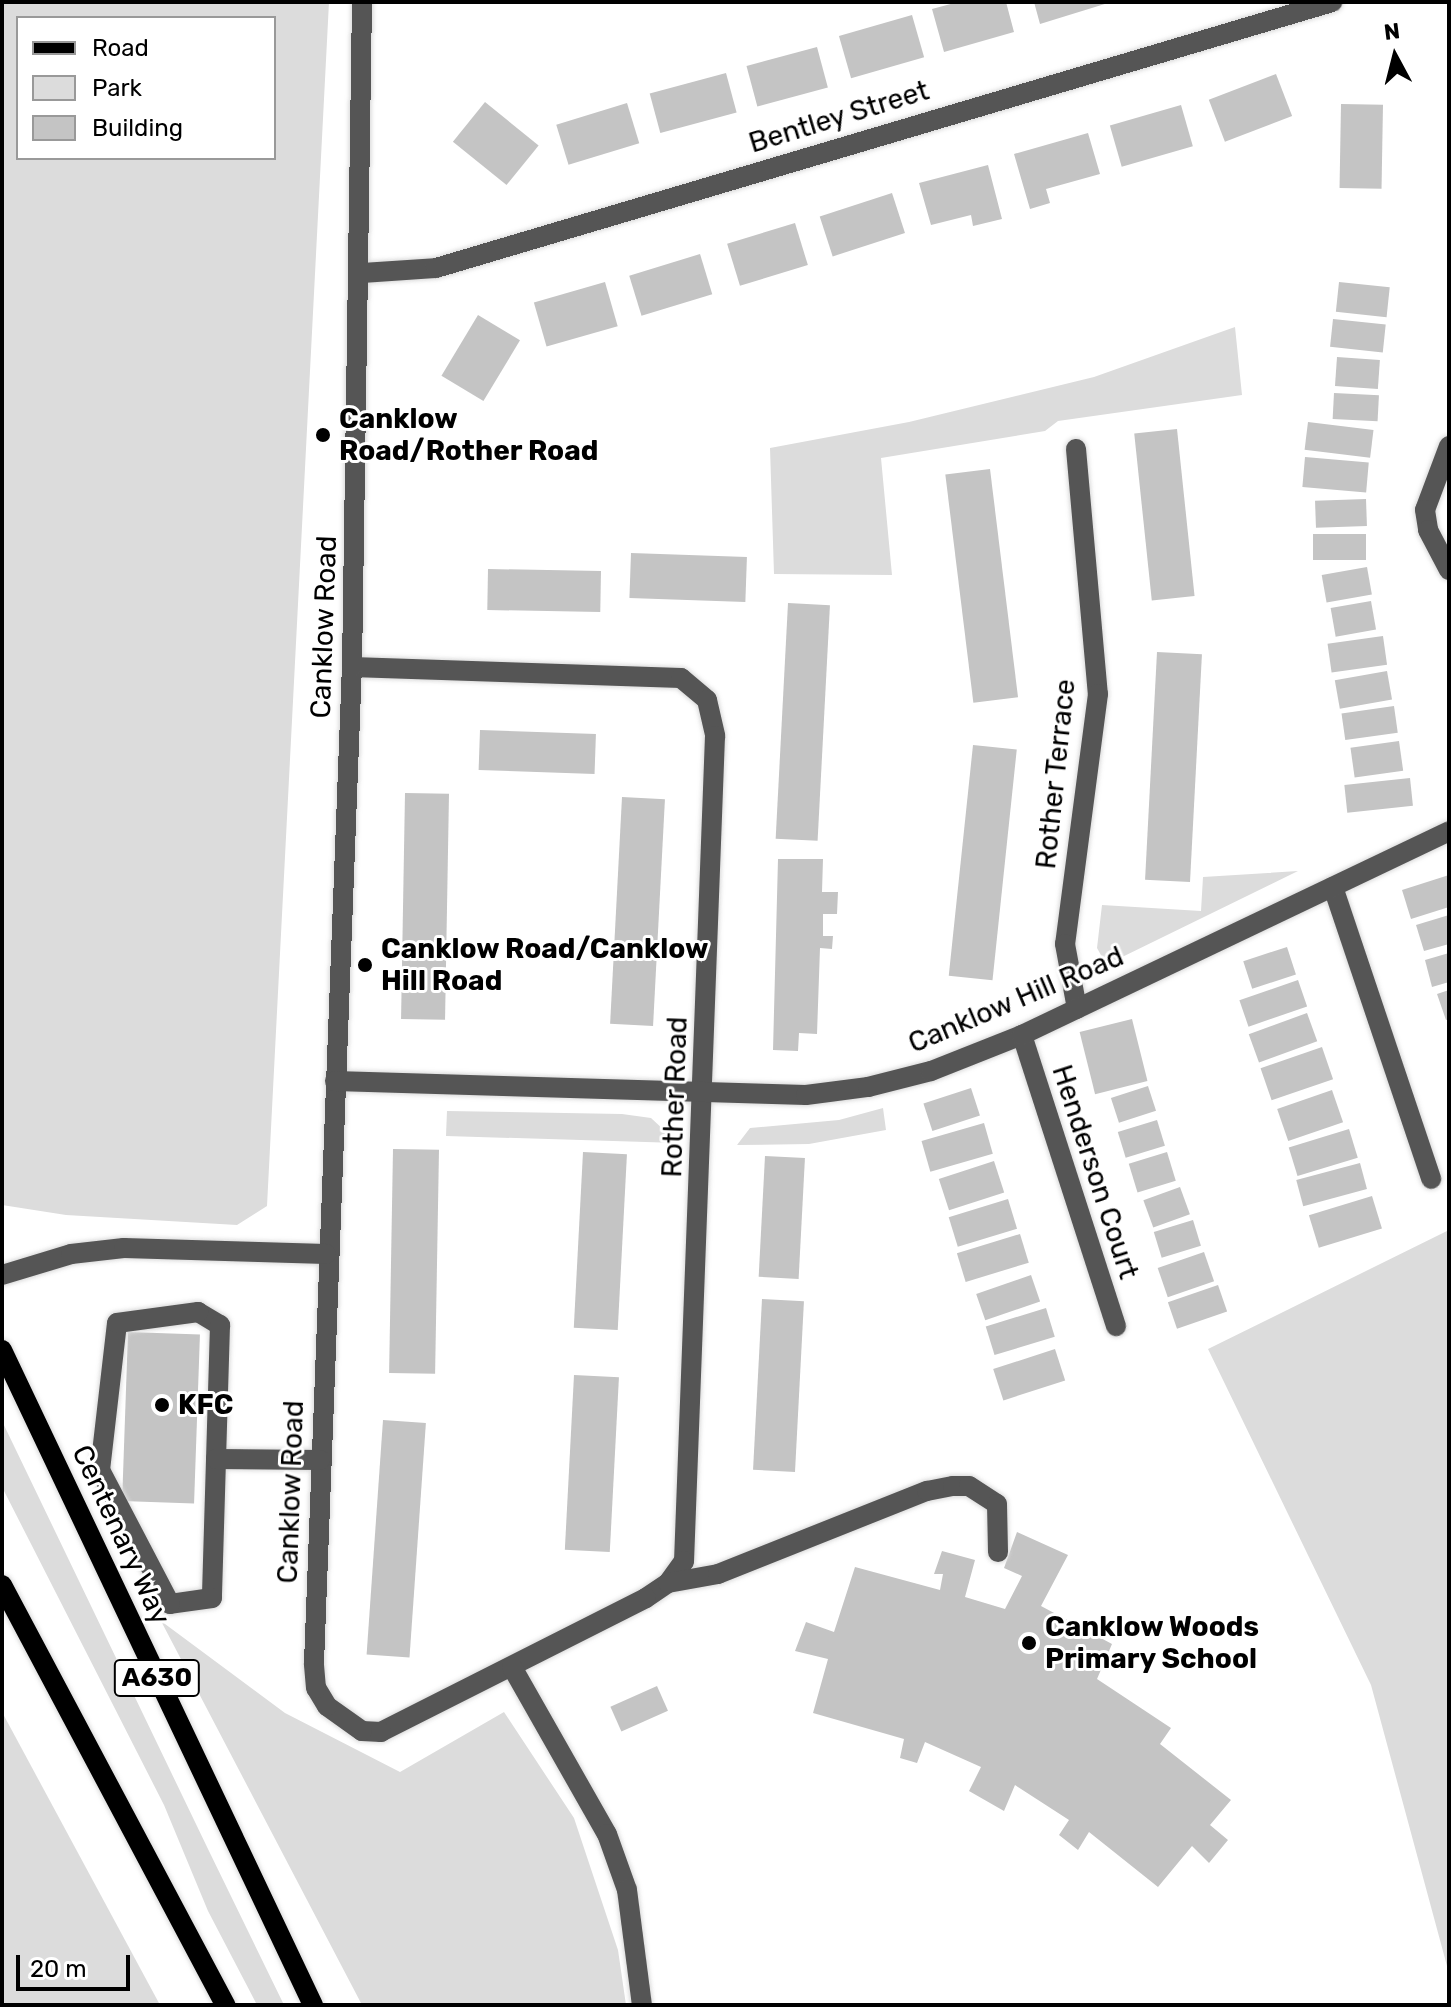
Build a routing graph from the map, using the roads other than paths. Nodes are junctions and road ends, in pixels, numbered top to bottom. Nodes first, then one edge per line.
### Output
1 (362, 2) edge
2 (1332, 2) edge
3 (361, 273) junction
4 (1449, 446) edge
5 (1076, 449) dead end
6 (1449, 570) edge
7 (352, 667) junction
8 (1449, 831) edge
9 (1333, 887) junction
10 (1077, 1009) junction
11 (1022, 1035) junction
12 (335, 1081) junction
13 (704, 1093) junction
14 (1431, 1179) dead end
15 (326, 1254) junction
16 (2, 1275) edge
17 (1116, 1326) dead end
18 (2, 1350) edge
19 (216, 1459) junction
20 (320, 1460) junction
21 (998, 1552) dead end
22 (668, 1583) junction
23 (2, 1585) edge
24 (512, 1667) junction
25 (225, 2005) edge
26 (313, 2005) edge
27 (642, 2005) edge

1 - 3 street, Canklow Road
2 - 3 street, Bentley Street
3 - 7 street, Canklow Road
4 - 6 street
5 - 10 street, Rother Terrace
7 - 12 street, Canklow Road
7 - 13 street, Rother Road
8 - 9 street, Canklow Hill Road
9 - 10 street, Canklow Hill Road
9 - 14 street
10 - 11 street, Canklow Hill Road
11 - 13 street, Canklow Hill Road
11 - 17 street, Henderson Court
12 - 13 street, Canklow Hill Road
12 - 15 street, Canklow Road
13 - 22 street, Rother Road
15 - 16 street
15 - 20 street, Canklow Road
18 - 26 main road, Centenary Way / A630
19 - 19 street
19 - 20 street
20 - 24 street, Canklow Road
21 - 22 street
22 - 24 street
23 - 25 main road
24 - 27 street

